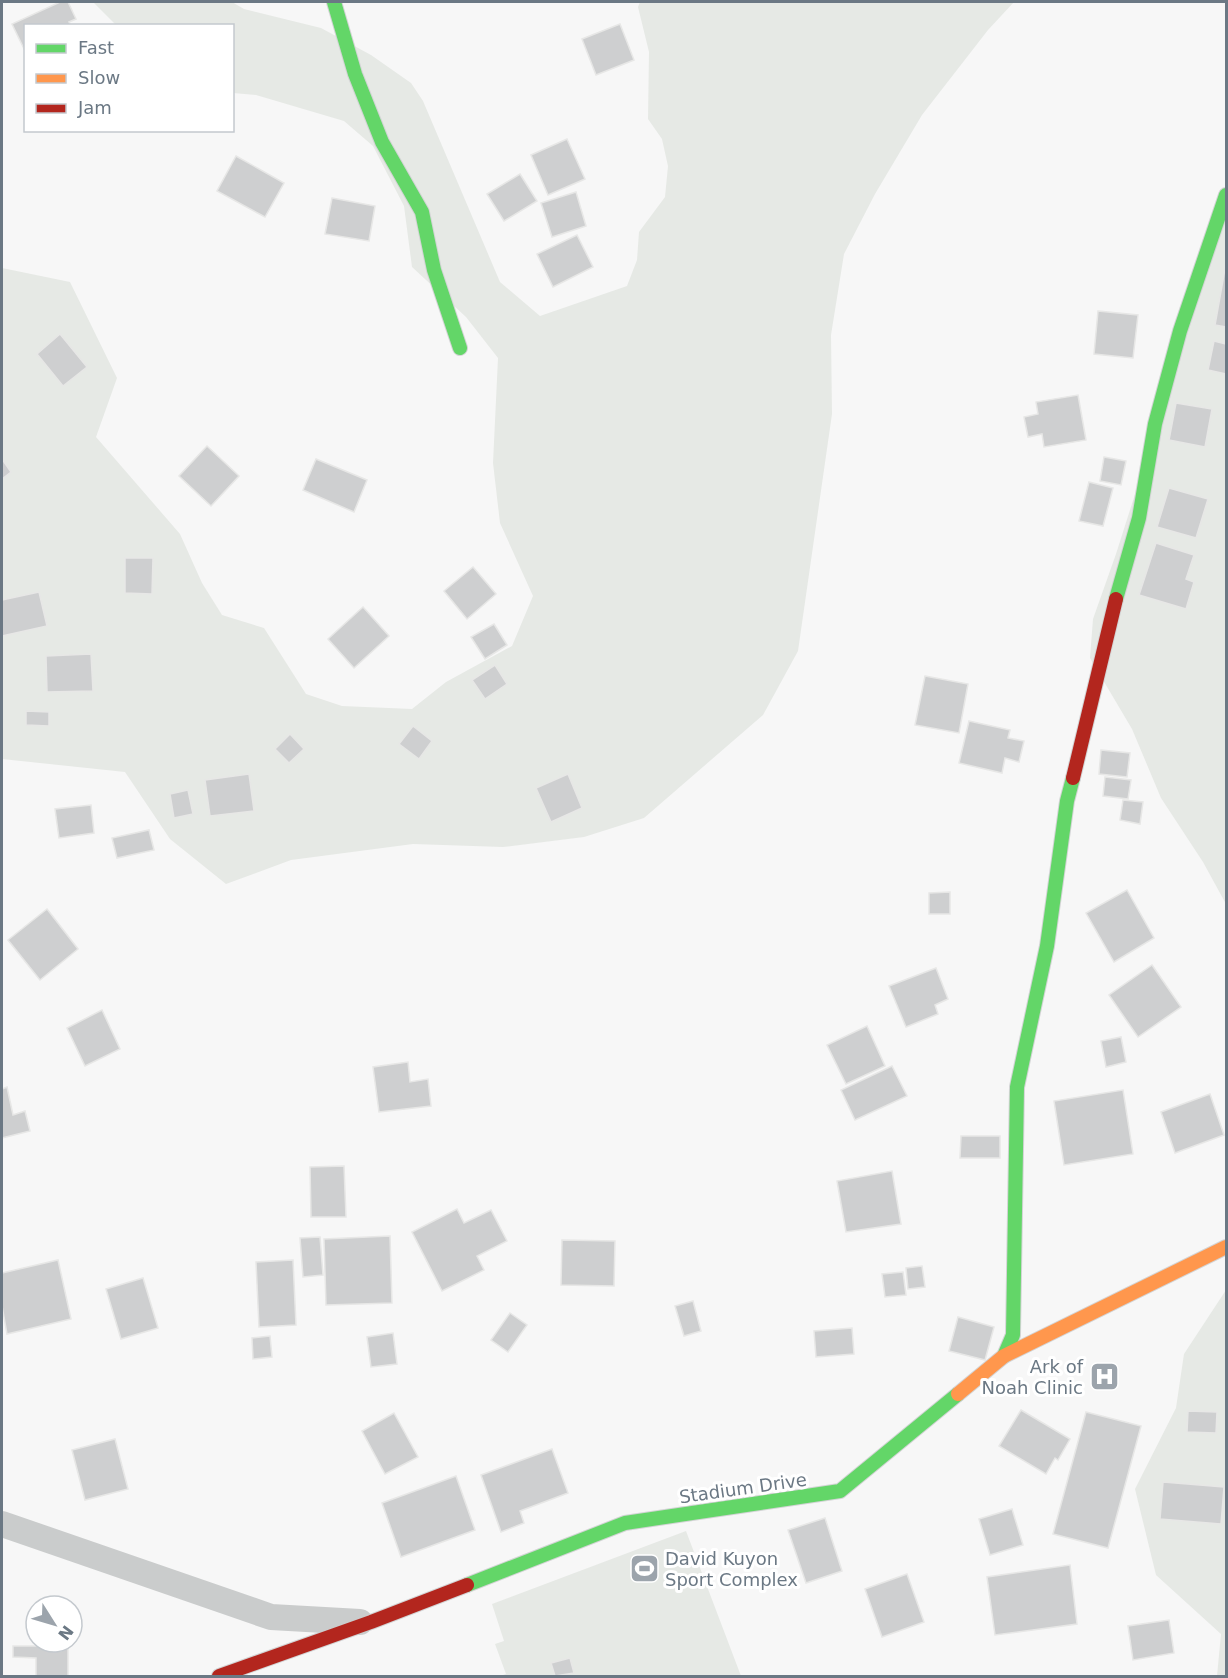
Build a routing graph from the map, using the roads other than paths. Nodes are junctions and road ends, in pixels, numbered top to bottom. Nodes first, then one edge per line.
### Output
1 (334, 2) edge
2 (1227, 195) edge
3 (460, 348) dead end
4 (1227, 1247) edge
5 (1004, 1356) junction
6 (2, 1524) edge
7 (371, 1622) junction
8 (219, 1677) edge

1 - 3 street
2 - 5 street
4 - 5 street, Stadium Drive
5 - 7 street, Stadium Drive
6 - 7 street
7 - 8 street, Stadium Drive

